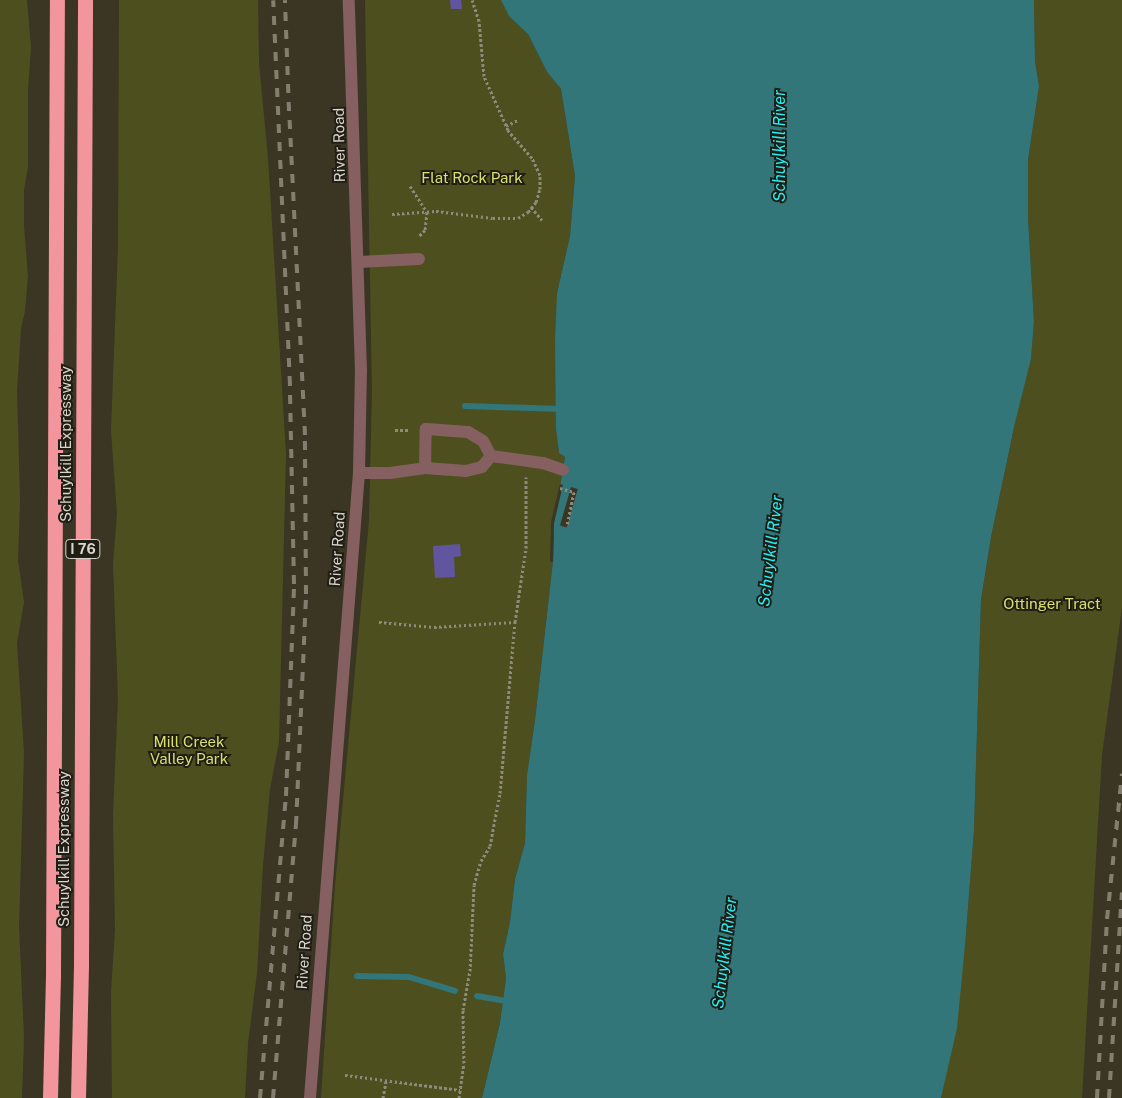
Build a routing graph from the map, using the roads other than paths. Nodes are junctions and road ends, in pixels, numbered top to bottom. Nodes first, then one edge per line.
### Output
1 (57, 0) edge
2 (85, 0) edge
3 (349, 0) edge
4 (419, 259) dead end
5 (358, 262) junction
6 (491, 456) junction
7 (425, 468) junction
8 (563, 470) dead end
9 (359, 473) junction
10 (50, 1098) edge
11 (78, 1098) edge
12 (310, 1098) edge

1 - 10 highway, Schuylkill Expressway / I 76
2 - 11 highway, Schuylkill Expressway / I 76
3 - 5 street, River Road
4 - 5 street
5 - 9 street, River Road
6 - 7 street
6 - 7 street
6 - 8 street
7 - 9 street
9 - 12 street, River Road

